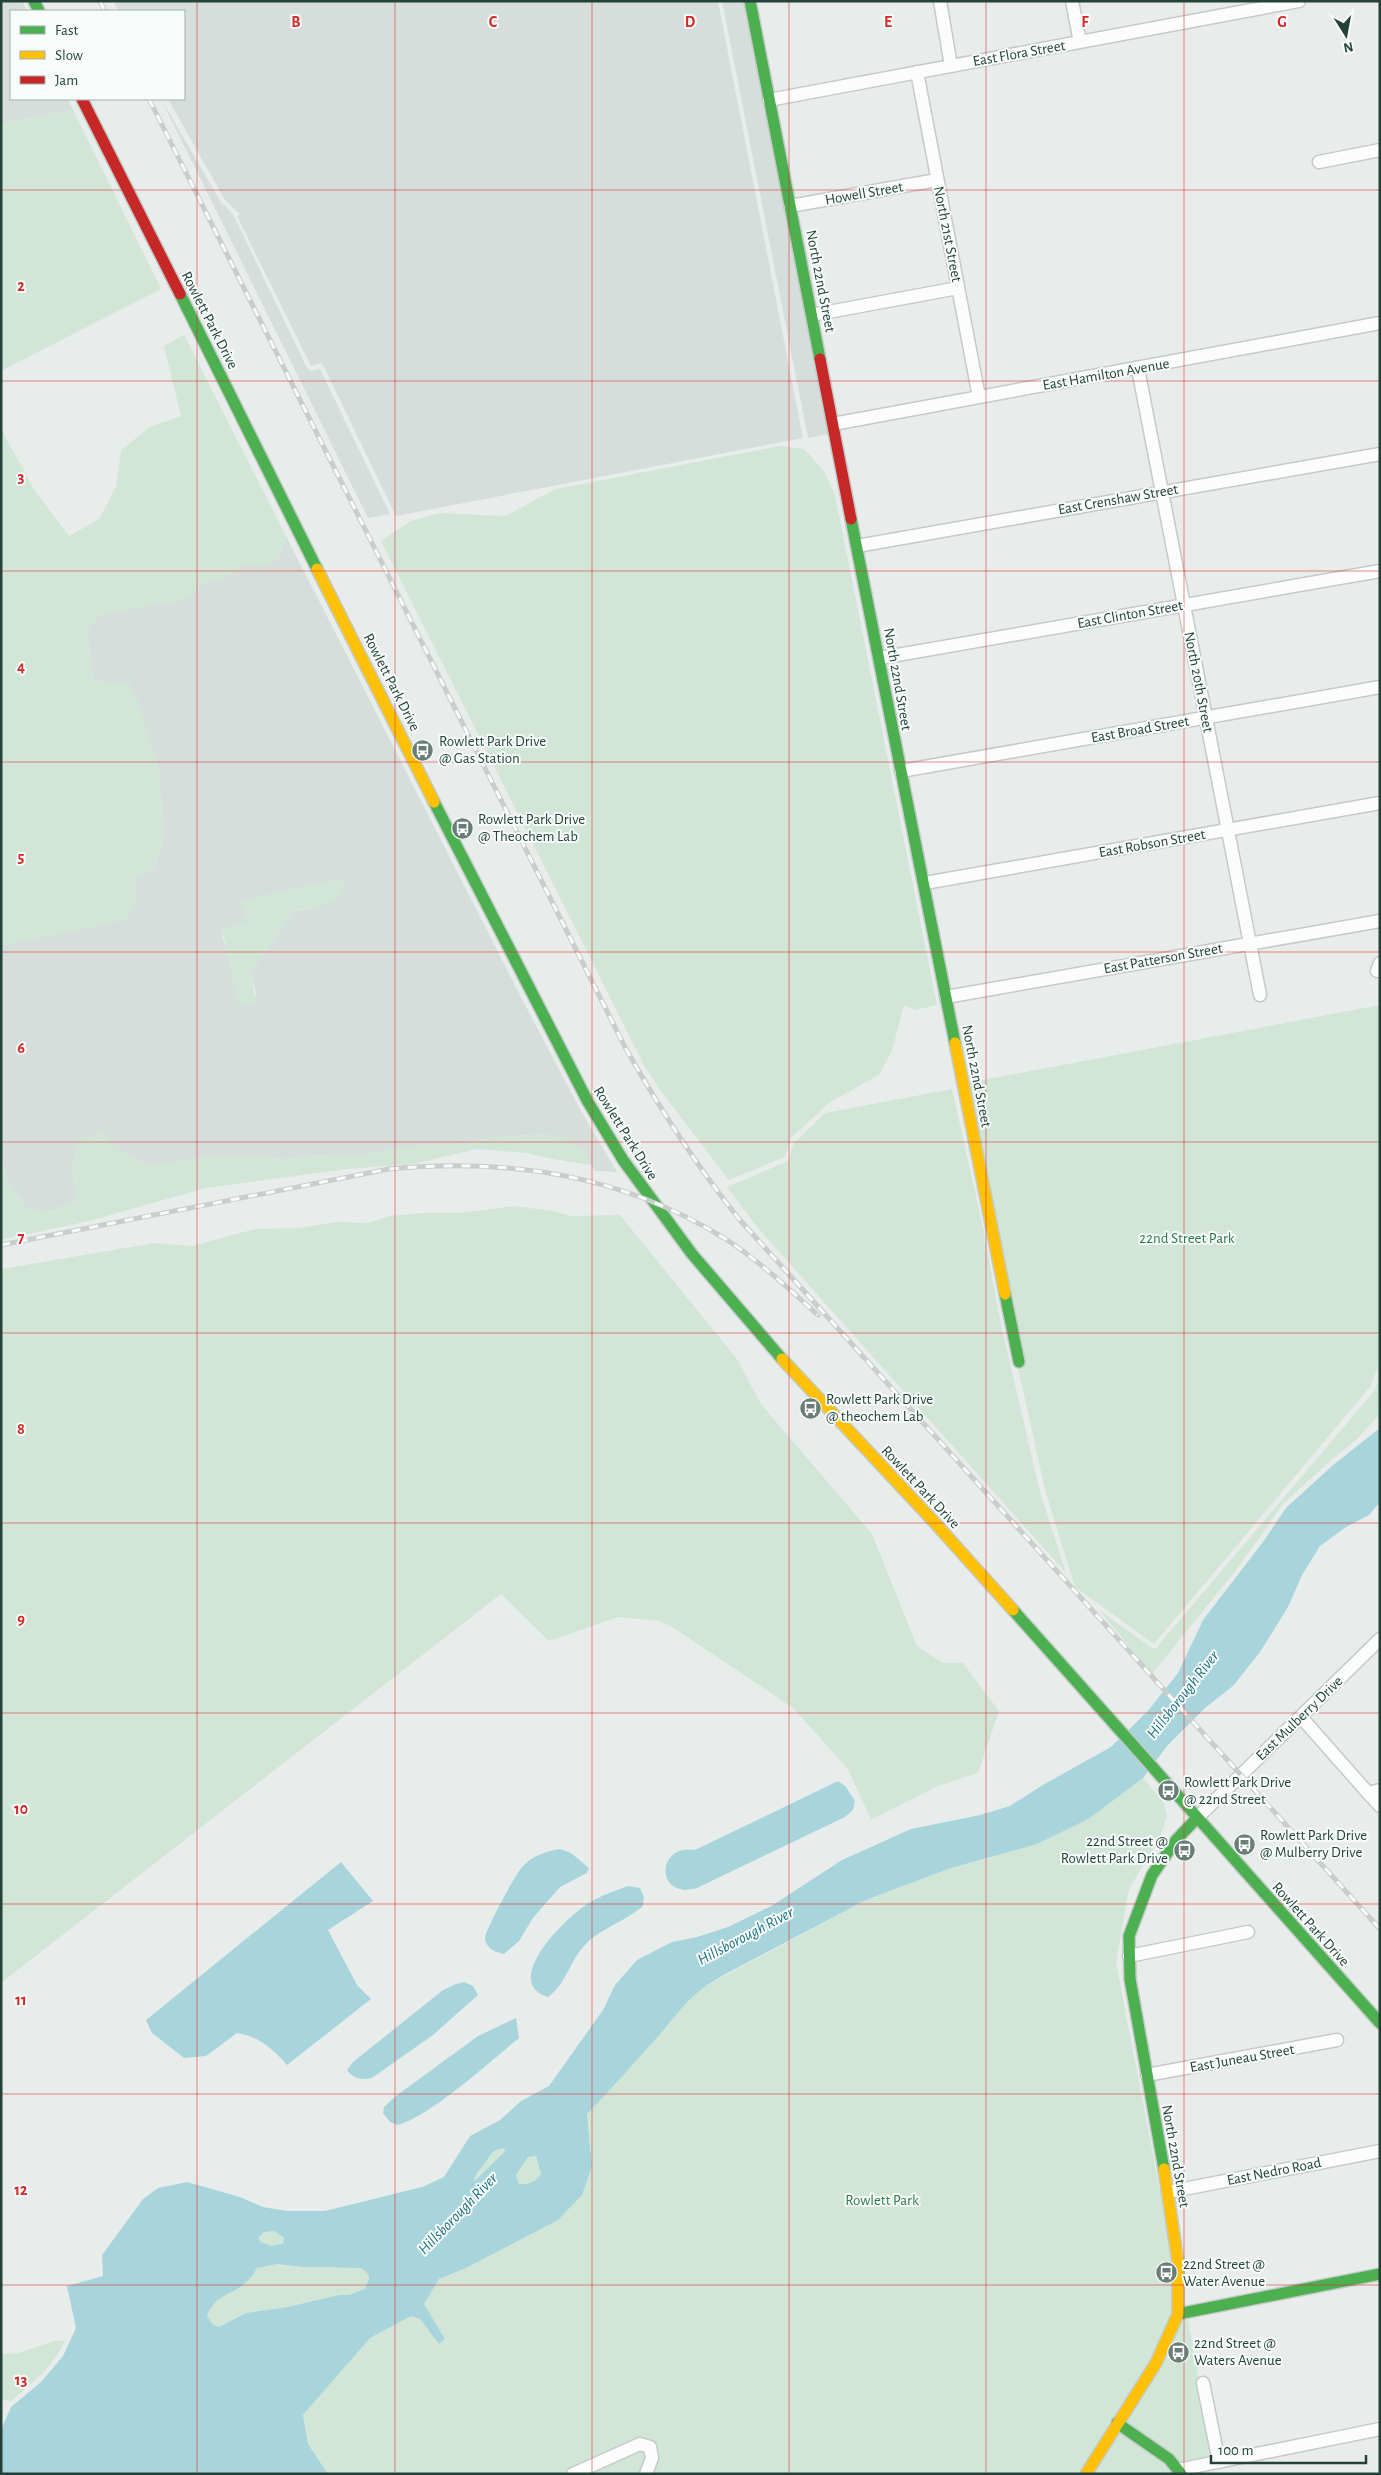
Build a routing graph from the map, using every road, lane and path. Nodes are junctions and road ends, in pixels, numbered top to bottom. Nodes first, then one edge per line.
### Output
1 (750, 1) edge
2 (940, 1) edge
3 (1072, 1) edge
4 (1299, 1) edge
5 (1080, 42) junction
6 (951, 66) junction
7 (917, 72) junction
8 (82, 100) edge
9 (769, 100) junction
10 (1380, 150) edge
11 (1319, 162) dead end
12 (937, 180) junction
13 (790, 206) junction
14 (958, 288) junction
15 (812, 315) junction
16 (1380, 323) edge
17 (1138, 369) junction
18 (979, 397) junction
19 (833, 424) junction
20 (1380, 454) edge
21 (1162, 492) junction
22 (857, 546) junction
23 (1380, 570) edge
24 (1184, 604) junction
25 (880, 658) junction
26 (1380, 688) edge
27 (1206, 717) junction
28 (901, 771) junction
29 (1380, 803) edge
30 (1228, 830) junction
31 (925, 883) junction
32 (1380, 921) edge
33 (1250, 942) junction
34 (1260, 995) dead end
35 (946, 997) junction
36 (1019, 1362) dead end
37 (1380, 1639) edge
38 (1301, 1716) junction
39 (1374, 1791) edge
40 (1380, 1806) edge
41 (1197, 1818) junction
42 (1248, 1932) dead end
43 (1129, 1956) junction
44 (1380, 2023) edge
45 (1337, 2040) dead end
46 (1147, 2075) junction
47 (1380, 2151) edge
48 (1168, 2192) junction
49 (1380, 2274) edge
50 (1178, 2314) junction
51 (1203, 2383) dead end
52 (1117, 2422) junction
53 (1380, 2429) edge
54 (1219, 2462) junction
55 (1180, 2472) edge
56 (573, 2474) edge
57 (646, 2474) edge
58 (1086, 2474) edge

1 - 9 street, North 22nd Street
2 - 6 street
3 - 5 street
4 - 5 street, East Flora Street
5 - 6 street, East Flora Street
6 - 7 street, East Flora Street
7 - 9 street, East Flora Street
7 - 12 street, North 21st Street
8 - 41 street, Rowlett Park Drive
9 - 13 street, North 22nd Street
10 - 11 street
12 - 13 street, Howell Street
12 - 14 street, North 21st Street
13 - 15 street, North 22nd Street
14 - 15 street
14 - 18 street, North 21st Street
15 - 19 street, North 22nd Street
16 - 17 street, East Hamilton Avenue
17 - 18 street, East Hamilton Avenue
17 - 21 street, North 20th Street
18 - 19 street, East Hamilton Avenue
19 - 22 street, North 22nd Street
20 - 21 street, East Crenshaw Street
21 - 22 street, East Crenshaw Street
21 - 24 street, North 20th Street
22 - 25 street, North 22nd Street
23 - 24 street, East Clinton Street
24 - 25 street, East Clinton Street
24 - 27 street, North 20th Street
25 - 28 street, North 22nd Street
26 - 27 street, East Broad Street
27 - 28 street, East Broad Street
27 - 30 street, North 20th Street
28 - 31 street, North 22nd Street
29 - 30 street, East Robson Street
30 - 31 street, East Robson Street
30 - 33 street, North 20th Street
31 - 35 street, North 22nd Street
32 - 33 street, East Patterson Street
33 - 34 street, North 20th Street
33 - 35 street, East Patterson Street
35 - 36 street, North 22nd Street
37 - 38 street, East Mulberry Drive
38 - 39 street
38 - 41 street, East Mulberry Drive
39 - 40 street
41 - 43 street, North 22nd Street
41 - 44 street, Rowlett Park Drive
42 - 43 street
43 - 46 street, North 22nd Street
45 - 46 street, East Juneau Street
46 - 48 street, North 22nd Street
47 - 48 street, East Nedro Road
48 - 50 street, North 22nd Street
49 - 50 street
50 - 52 street, North 22nd Street
51 - 54 street
52 - 55 street
52 - 58 street, North 22nd Street
53 - 54 street
54 - 55 street
56 - 57 street

